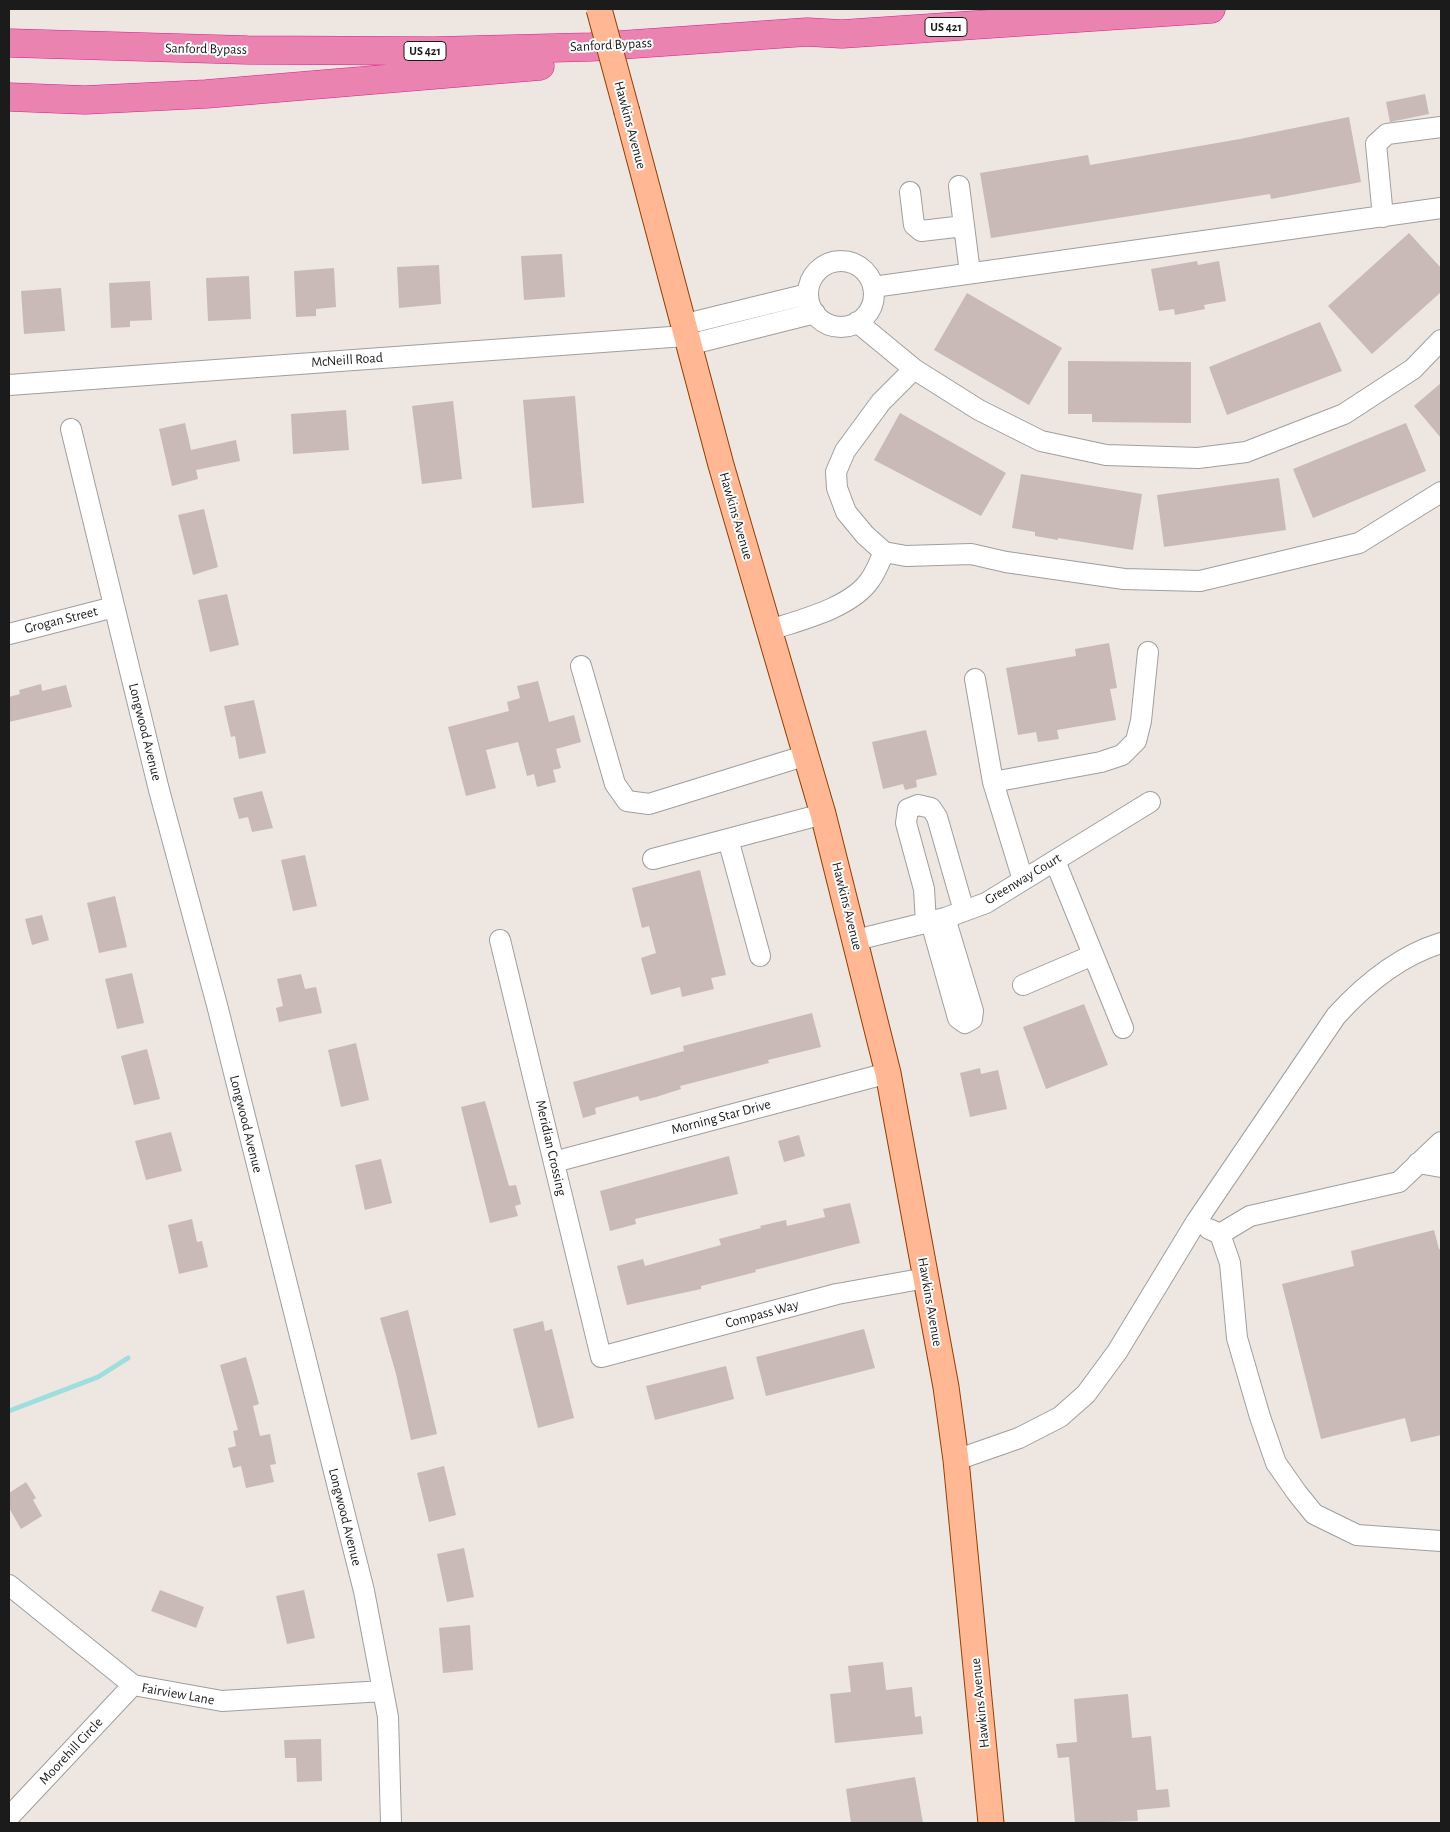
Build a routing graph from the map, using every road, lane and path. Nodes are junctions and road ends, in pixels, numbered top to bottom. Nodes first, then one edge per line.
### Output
1 (599, 9) edge
2 (1211, 9) edge
3 (842, 34) junction
4 (9, 43) edge
5 (9, 97) edge
6 (1441, 126) edge
7 (959, 186) dead end
8 (910, 192) dead end
9 (1441, 208) edge
10 (1383, 217) junction
11 (964, 226) junction
12 (970, 273) junction
13 (873, 287) junction
14 (808, 294) junction
15 (815, 313) junction
16 (857, 322) junction
17 (685, 336) junction
18 (1441, 340) edge
19 (914, 369) junction
20 (9, 385) edge
21 (71, 430) dead end
22 (1441, 492) edge
23 (884, 552) junction
24 (114, 607) junction
25 (770, 630) junction
26 (9, 634) edge
27 (1148, 652) dead end
28 (581, 666) dead end
29 (974, 679) dead end
30 (806, 755) junction
31 (993, 782) junction
32 (1150, 802) dead end
33 (823, 814) junction
34 (728, 839) junction
35 (654, 859) dead end
36 (1055, 860) junction
37 (1023, 880) junction
38 (964, 911) junction
39 (934, 921) junction
40 (500, 940) dead end
41 (856, 940) junction
42 (1441, 943) edge
43 (1093, 955) junction
44 (760, 956) dead end
45 (1023, 985) dead end
46 (1122, 1028) dead end
47 (888, 1073) junction
48 (1441, 1142) edge
49 (554, 1162) junction
50 (1418, 1163) junction
51 (1441, 1167) edge
52 (1196, 1222) junction
53 (1220, 1234) junction
54 (926, 1278) junction
55 (600, 1357) joint
56 (956, 1460) junction
57 (1441, 1541) edge
58 (9, 1585) edge
59 (133, 1686) junction
60 (383, 1691) junction
61 (9, 1817) edge
62 (390, 1823) edge
63 (991, 1823) edge

1 - 17 main road, Hawkins Avenue, bridge
2 - 3 highway, Sanford Bypass / US 421
3 - 4 highway, Sanford Bypass / US 421
3 - 5 highway
6 - 10 street
7 - 11 street
8 - 11 street
9 - 10 street
10 - 12 street
11 - 12 street
12 - 13 street
13 - 14 street
13 - 16 street
14 - 15 street
14 - 17 street
15 - 16 street
15 - 17 street
16 - 19 street
17 - 20 street, McNeill Road
17 - 25 main road, Hawkins Avenue
18 - 19 street
19 - 23 street
21 - 24 street, Longwood Avenue
22 - 23 street
23 - 25 street
24 - 26 street, Grogan Street
24 - 60 street, Longwood Avenue
25 - 30 main road, Hawkins Avenue
27 - 31 street
28 - 30 street
29 - 31 street
30 - 33 main road, Hawkins Avenue
31 - 37 street
32 - 36 street, Greenway Court
33 - 34 street
33 - 41 main road, Hawkins Avenue
34 - 35 street
34 - 44 street
36 - 37 street, Greenway Court
36 - 43 street
37 - 38 street, Greenway Court
38 - 39 street, Greenway Court
38 - 39 street
39 - 41 street, Greenway Court
40 - 49 street, Meridian Crossing
41 - 47 main road, Hawkins Avenue
42 - 52 street
43 - 45 street
43 - 46 street
47 - 49 street, Morning Star Drive
47 - 54 main road, Hawkins Avenue
48 - 50 street
49 - 55 street, Meridian Crossing
50 - 51 street
50 - 53 street
52 - 53 street
52 - 56 street
53 - 57 street
54 - 55 street, Compass Way
54 - 56 main road, Hawkins Avenue
56 - 63 main road, Hawkins Avenue
58 - 59 street, Fairview Lane
59 - 60 street, Fairview Lane
59 - 61 street, Moorehill Circle
60 - 62 street, Longwood Avenue

